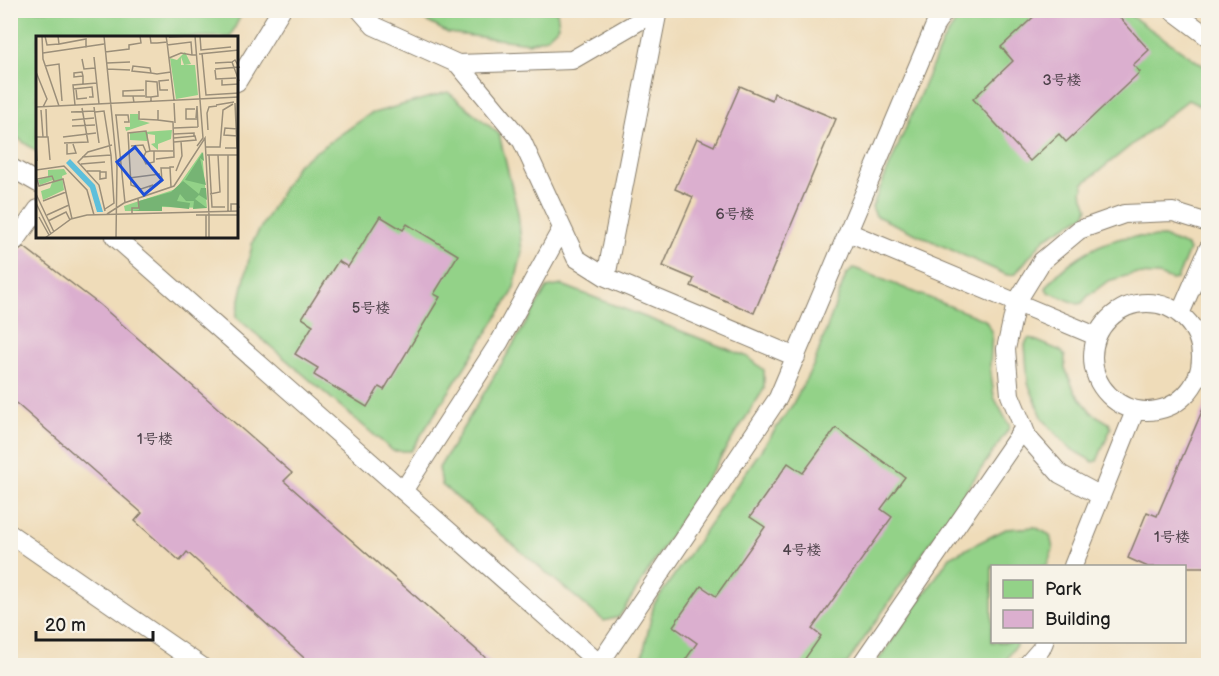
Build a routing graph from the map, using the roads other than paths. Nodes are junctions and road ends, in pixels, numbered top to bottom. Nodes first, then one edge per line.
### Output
1 (281, 10) edge
2 (360, 10) edge
3 (946, 10) edge
4 (1172, 10) edge
5 (658, 11) edge
6 (1209, 37) edge
7 (458, 64) junction
8 (238, 80) edge
9 (10, 167) edge
10 (36, 182) edge
11 (36, 212) edge
12 (1209, 223) edge
13 (562, 228) junction
14 (848, 232) junction
15 (116, 238) edge
16 (16, 240) dead end
17 (1209, 249) edge
18 (606, 277) junction
19 (1017, 303) junction
20 (1180, 314) junction
21 (1096, 336) junction
22 (796, 357) junction
23 (1203, 378) edge
24 (1135, 411) junction
25 (1024, 428) junction
26 (403, 490) junction
27 (1101, 496) junction
28 (10, 534) edge
29 (1074, 565) edge
30 (1044, 643) edge
31 (600, 665) edge
32 (201, 666) edge
33 (860, 666) edge
34 (1026, 666) edge

1 - 8 lane
2 - 7 lane
3 - 14 lane
4 - 6 lane
5 - 7 lane
5 - 18 lane
7 - 13 lane
9 - 10 lane
11 - 16 lane
12 - 19 lane
13 - 18 lane
13 - 26 lane
14 - 19 lane
14 - 22 lane
15 - 26 lane
17 - 20 lane
18 - 22 lane
19 - 21 lane
19 - 25 lane
20 - 21 lane
20 - 23 lane
21 - 24 lane
22 - 31 lane
23 - 24 lane
24 - 27 lane
25 - 27 lane
25 - 33 lane
26 - 31 lane
27 - 29 lane
28 - 32 lane
30 - 34 lane

